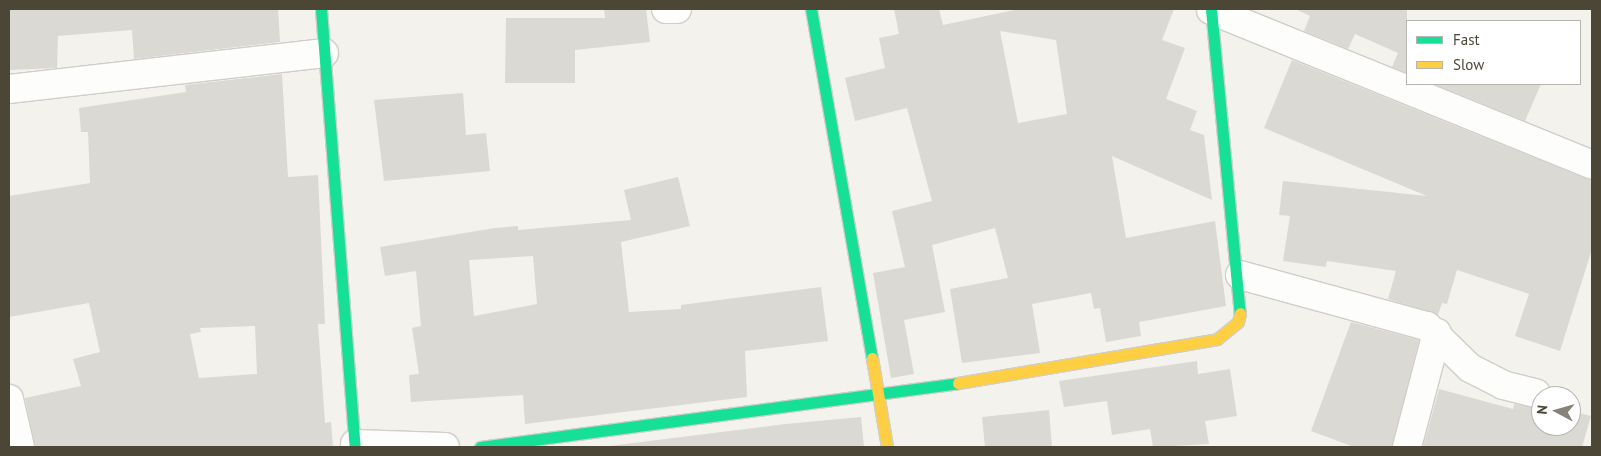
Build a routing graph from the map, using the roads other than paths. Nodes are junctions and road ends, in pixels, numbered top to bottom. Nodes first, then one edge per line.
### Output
1 (321, 9) edge
2 (666, 9) edge
3 (676, 9) edge
4 (811, 9) edge
5 (1211, 9) edge
6 (324, 53) junction
7 (9, 89) edge
8 (1592, 165) edge
9 (1240, 275) junction
10 (1437, 333) junction
11 (1531, 392) edge
12 (878, 396) junction
13 (9, 399) edge
14 (355, 446) edge
15 (20, 447) edge
16 (445, 447) edge
17 (480, 447) edge
18 (887, 447) edge
19 (1407, 447) edge

1 - 6 street
2 - 3 street
4 - 12 street
5 - 8 street
5 - 9 street
6 - 7 street
6 - 14 street
9 - 10 street
9 - 12 street
10 - 11 street
10 - 19 street
12 - 17 street
12 - 18 street
13 - 15 street
14 - 16 street

